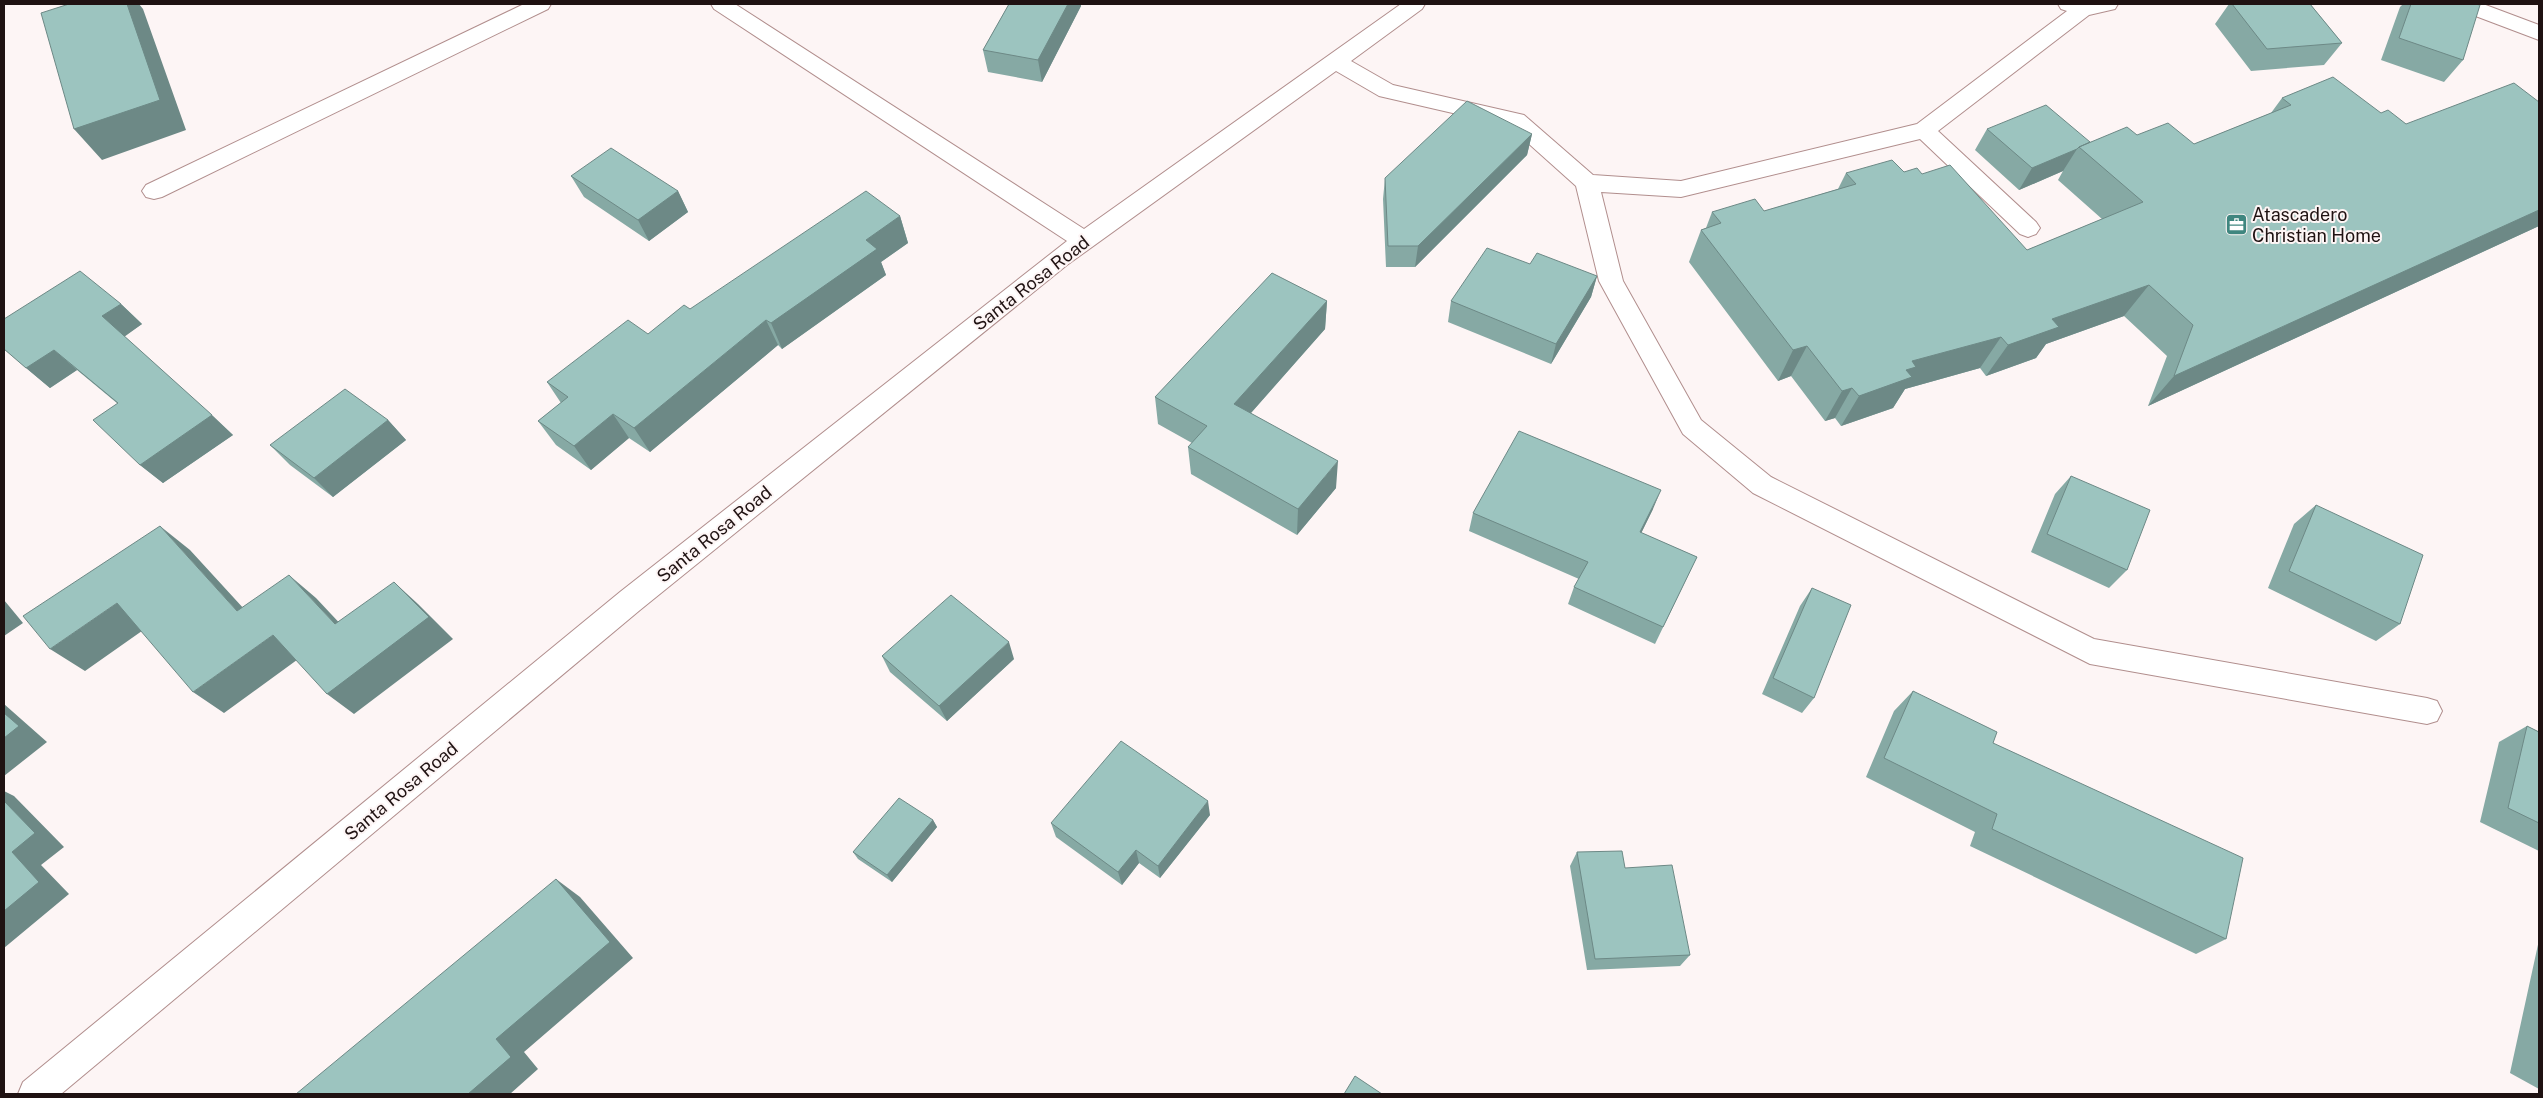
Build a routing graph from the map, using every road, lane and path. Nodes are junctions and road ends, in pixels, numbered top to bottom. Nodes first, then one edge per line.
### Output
1 (541, 4) edge
2 (721, 4) edge
3 (1415, 4) edge
4 (2108, 4) edge
5 (2464, 4) edge
6 (2075, 7) edge
7 (2539, 34) edge
8 (1335, 61) junction
9 (1924, 130) junction
10 (1587, 183) junction
11 (154, 190) dead end
12 (2028, 228) dead end
13 (1084, 241) junction
14 (2427, 711) dead end
15 (35, 1094) edge

1 - 11 street
2 - 13 street
3 - 8 street, Santa Rosa Road
4 - 6 street
5 - 7 street
6 - 9 street
8 - 10 street
8 - 13 street, Santa Rosa Road
9 - 10 street
9 - 12 street
10 - 14 street
13 - 15 street, Santa Rosa Road

